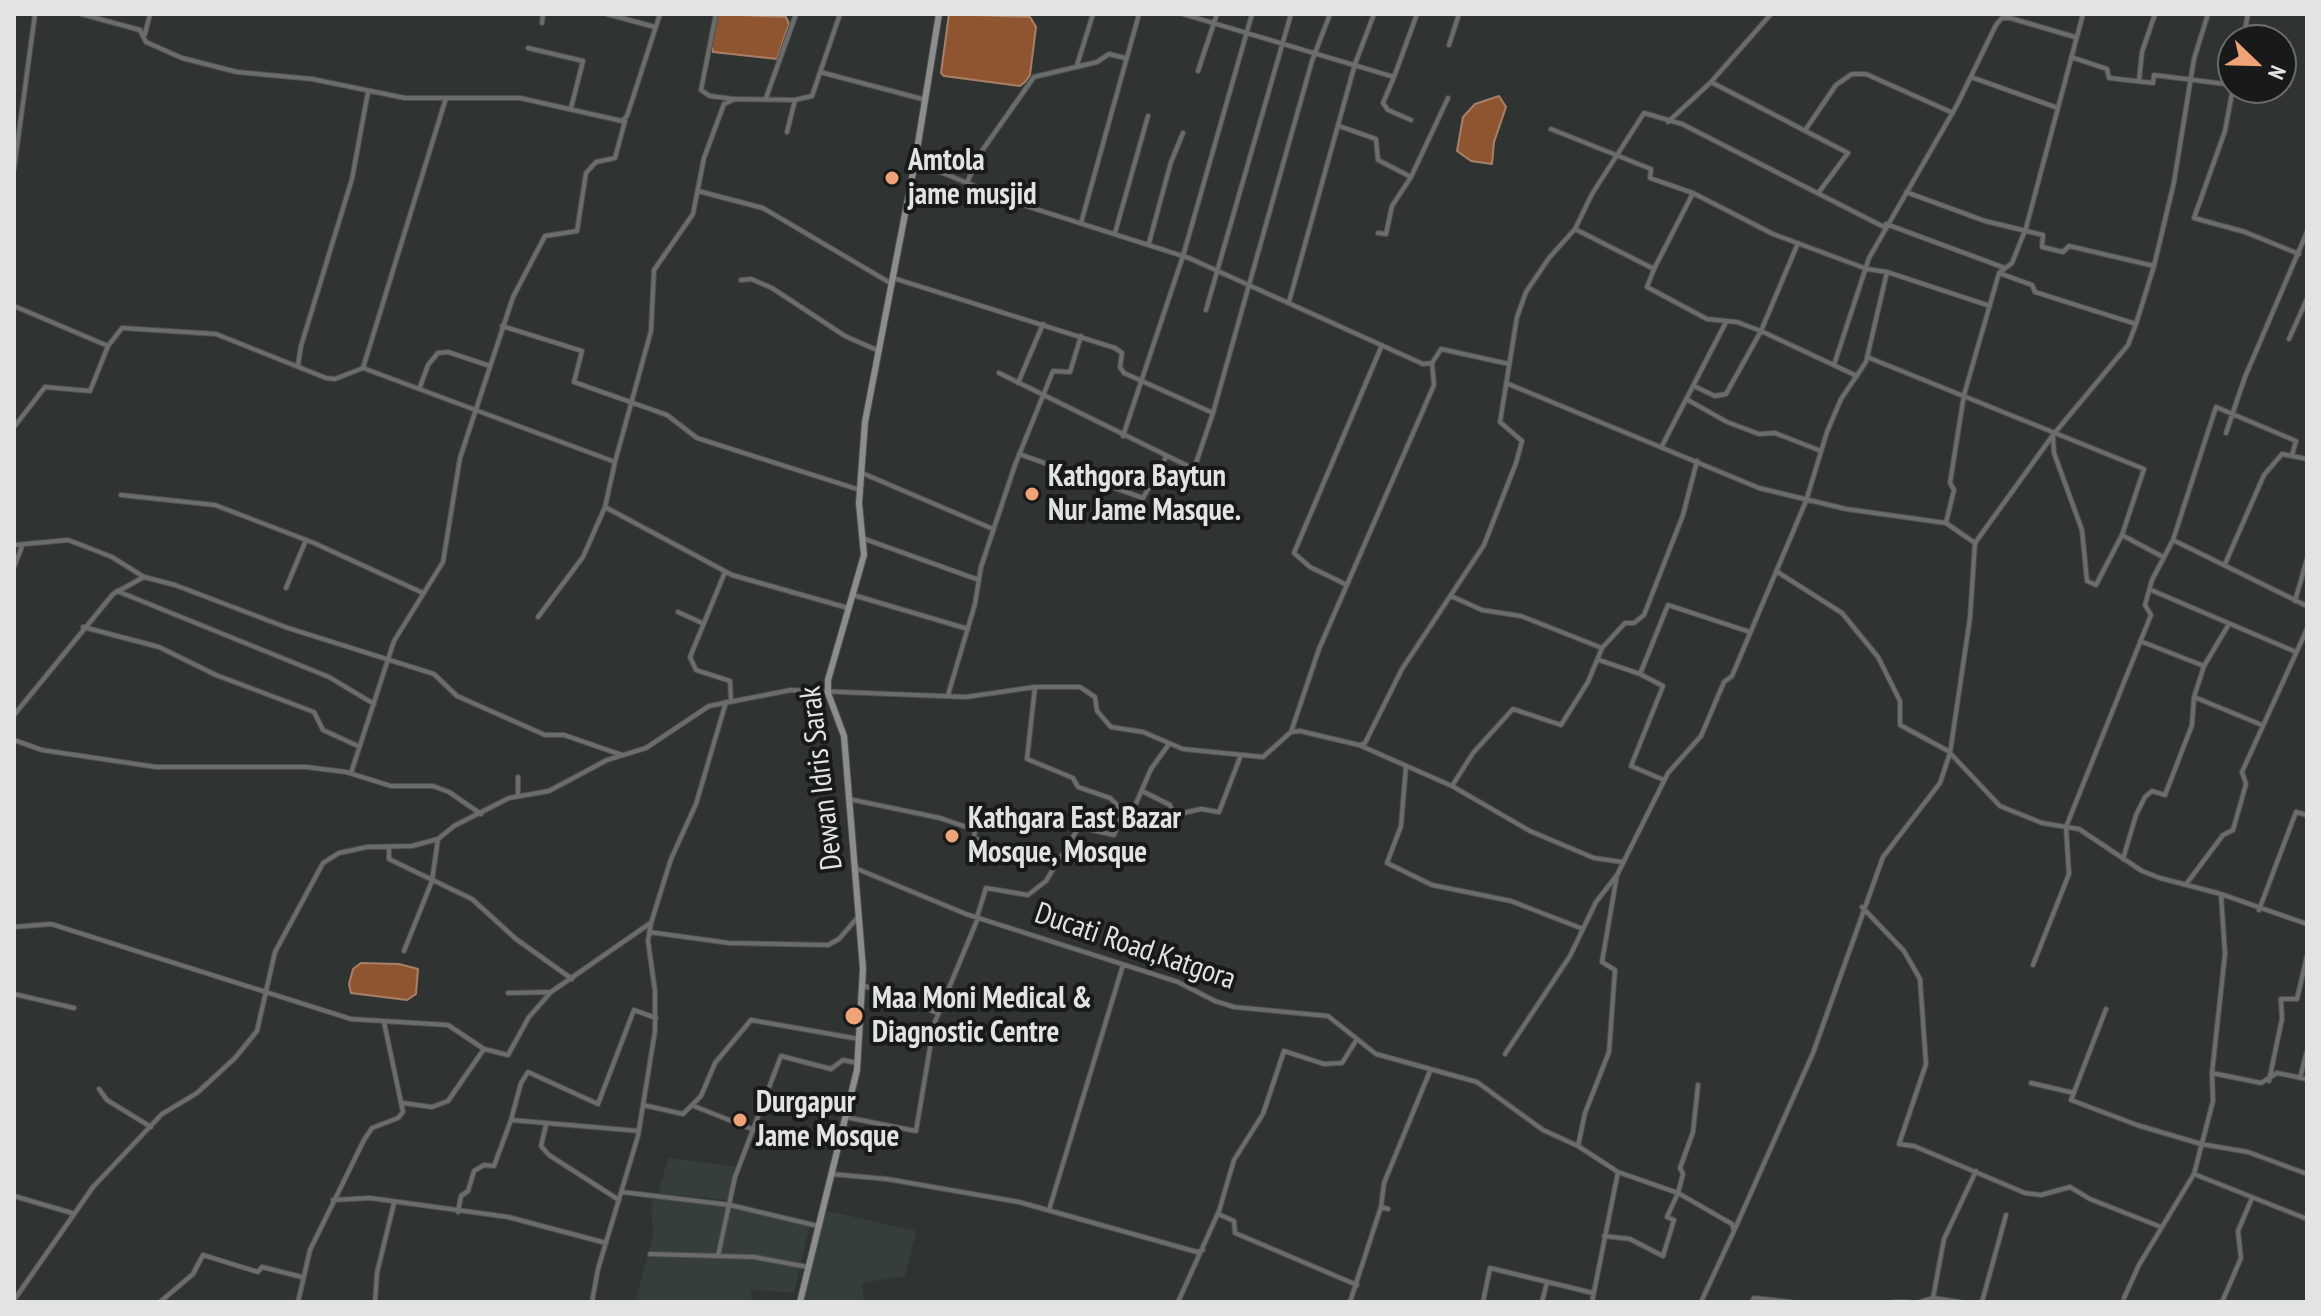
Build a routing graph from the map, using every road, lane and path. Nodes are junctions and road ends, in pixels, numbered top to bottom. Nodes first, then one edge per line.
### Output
1 (35, 14) edge
2 (81, 14) edge
3 (150, 14) edge
4 (543, 14) edge
5 (607, 14) edge
6 (660, 14) edge
7 (716, 14) edge
8 (796, 14) edge
9 (840, 14) edge
10 (939, 14) edge
11 (1093, 14) edge
12 (1139, 14) edge
13 (1183, 14) edge
14 (1217, 14) edge
15 (1252, 14) edge
16 (1291, 14) edge
17 (1330, 14) edge
18 (1374, 14) edge
19 (1417, 14) edge
20 (1459, 14) edge
21 (1771, 14) edge
22 (2083, 14) edge
23 (2155, 14) edge
24 (2208, 14) edge
25 (2010, 16) edge
26 (102, 17) edge
27 (542, 23) dead end
28 (1214, 24) junction
29 (655, 27) junction
30 (145, 34) junction
31 (1245, 34) junction
32 (2075, 37) junction
33 (1282, 42) junction
34 (1449, 45) dead end
35 (528, 48) dead end
36 (1315, 53) junction
37 (2071, 57) junction
38 (1125, 58) junction
39 (1355, 64) junction
40 (1076, 66) junction
41 (1198, 71) dead end
42 (820, 72) junction
43 (1394, 77) junction
44 (1971, 77) junction
45 (2139, 81) junction
46 (1711, 82) junction
47 (2192, 82) junction
48 (2217, 85) edge
49 (368, 92) junction
50 (446, 98) junction
51 (766, 98) junction
52 (1448, 98) dead end
53 (795, 100) junction
54 (926, 100) junction
55 (723, 101) junction
56 (2230, 104) edge
57 (2055, 107) junction
58 (571, 109) junction
59 (1953, 113) junction
60 (1148, 116) dead end
61 (1411, 120) dead end
62 (625, 121) junction
63 (1668, 122) junction
64 (1339, 126) junction
65 (1551, 129) dead end
66 (1806, 129) junction
67 (787, 132) dead end
68 (1183, 133) dead end
69 (1620, 154) junction
70 (915, 162) junction
71 (14, 169) edge
72 (1411, 177) junction
73 (967, 183) junction
74 (698, 191) junction
75 (1819, 192) junction
76 (1906, 192) junction
77 (1693, 193) junction
78 (1081, 223) junction
79 (1885, 225) junction
80 (2026, 228) junction
81 (1575, 229) junction
82 (2307, 232) edge
83 (1115, 233) junction
84 (1378, 233) dead end
85 (1149, 243) junction
86 (1798, 243) junction
87 (2299, 254) junction
88 (1183, 256) junction
89 (2154, 266) junction
90 (2005, 268) junction
91 (1654, 269) junction
92 (1867, 269) junction
93 (1219, 271) junction
94 (1887, 272) junction
95 (1999, 273) junction
96 (741, 280) dead end
97 (892, 281) junction
98 (1251, 284) junction
99 (2307, 299) edge
100 (1289, 302) junction
101 (14, 306) edge
102 (1990, 306) junction
103 (1206, 310) dead end
104 (1726, 322) junction
105 (1043, 324) junction
106 (2136, 324) junction
107 (502, 326) junction
108 (1761, 331) junction
109 (1081, 336) junction
110 (2289, 339) dead end
111 (1382, 345) junction
112 (108, 346) junction
113 (879, 351) junction
114 (1867, 357) junction
115 (1432, 363) junction
116 (1509, 364) junction
117 (298, 365) junction
118 (1834, 365) junction
119 (490, 366) junction
120 (363, 368) junction
121 (999, 373) dead end
122 (1857, 376) junction
123 (1143, 382) junction
124 (1018, 383) junction
125 (1506, 383) junction
126 (1696, 387) junction
127 (419, 388) junction
128 (1043, 395) junction
129 (1964, 395) junction
130 (1688, 400) junction
131 (632, 401) junction
132 (475, 409) junction
133 (2233, 412) junction
134 (1213, 413) junction
135 (14, 427) edge
136 (2226, 433) dead end
137 (2053, 435) junction
138 (1123, 436) junction
139 (1662, 446) junction
140 (1821, 451) junction
141 (1019, 454) junction
142 (2292, 455) junction
143 (1166, 457) junction
144 (2307, 459) edge
145 (1697, 461) junction
146 (615, 462) junction
147 (860, 472) junction
148 (860, 490) junction
149 (121, 495) dead end
150 (1806, 501) junction
151 (605, 507) junction
152 (1946, 523) junction
153 (993, 529) junction
154 (2122, 535) junction
155 (862, 538) junction
156 (306, 540) junction
157 (2173, 540) junction
158 (1975, 543) junction
159 (23, 544) junction
160 (14, 545) edge
161 (2163, 557) junction
162 (2307, 559) edge
163 (2225, 564) junction
164 (14, 567) edge
165 (1775, 571) junction
166 (725, 572) junction
167 (144, 577) junction
168 (979, 580) junction
169 (1347, 585) junction
170 (286, 588) dead end
171 (2150, 590) junction
172 (117, 591) junction
173 (423, 593) junction
174 (853, 595) junction
175 (1451, 596) junction
176 (2295, 601) junction
177 (2307, 606) edge
178 (849, 608) junction
179 (678, 612) dead end
180 (538, 617) dead end
181 (702, 623) junction
182 (2229, 624) junction
183 (83, 627) junction
184 (968, 629) junction
185 (2307, 629) edge
186 (1750, 632) junction
187 (2140, 641) junction
188 (1602, 648) junction
189 (2296, 652) junction
190 (389, 659) junction
191 (1599, 660) junction
192 (2204, 666) junction
193 (1640, 674) junction
194 (1035, 687) junction
195 (828, 693) junction
196 (947, 696) junction
197 (2194, 697) junction
198 (728, 702) junction
199 (374, 704) junction
200 (14, 715) edge
201 (2262, 725) junction
202 (1291, 732) junction
203 (14, 740) edge
204 (1169, 744) junction
205 (1359, 745) junction
206 (358, 746) junction
207 (1950, 752) junction
208 (1241, 755) junction
209 (624, 756) junction
210 (1406, 766) junction
211 (351, 773) junction
212 (518, 777) dead end
213 (1664, 780) junction
214 (1452, 786) junction
215 (1142, 791) junction
216 (518, 796) junction
217 (849, 799) junction
218 (481, 814) junction
219 (1173, 815) junction
220 (2307, 815) edge
221 (1130, 816) junction
222 (1120, 820) junction
223 (2066, 827) junction
224 (438, 839) junction
225 (389, 847) junction
226 (2123, 859) junction
227 (1622, 862) junction
228 (1056, 863) junction
229 (855, 868) junction
230 (1617, 875) junction
231 (432, 881) junction
232 (2186, 884) junction
233 (2221, 894) junction
234 (1862, 907) junction
235 (2259, 910) junction
236 (859, 915) junction
237 (978, 917) junction
238 (651, 923) junction
239 (2307, 924) edge
240 (14, 927) edge
241 (1583, 929) junction
242 (649, 932) junction
243 (404, 951) dead end
244 (2307, 956) edge
245 (1123, 965) junction
246 (2033, 965) dead end
247 (572, 979) junction
248 (862, 985) junction
249 (264, 991) junction
250 (551, 992) junction
251 (508, 993) dead end
252 (14, 994) edge
253 (74, 1008) dead end
254 (2106, 1009) dead end
255 (938, 1013) junction
256 (656, 1018) junction
257 (384, 1022) junction
258 (859, 1039) junction
259 (1357, 1039) junction
260 (484, 1049) junction
261 (2307, 1051) edge
262 (1505, 1054) dead end
263 (857, 1063) junction
264 (1430, 1071) junction
265 (2212, 1073) junction
266 (2300, 1078) junction
267 (2307, 1079) edge
268 (2269, 1081) junction
269 (2031, 1083) dead end
270 (1698, 1085) dead end
271 (99, 1089) dead end
272 (2074, 1093) junction
273 (403, 1103) junction
274 (643, 1105) junction
275 (694, 1106) junction
276 (845, 1117) junction
277 (511, 1120) junction
278 (546, 1125) junction
279 (151, 1127) junction
280 (754, 1130) junction
281 (639, 1131) junction
282 (2201, 1144) junction
283 (1578, 1146) junction
284 (1976, 1171) junction
285 (1618, 1172) junction
286 (831, 1174) junction
287 (2194, 1174) junction
288 (2307, 1174) edge
289 (622, 1192) junction
290 (1678, 1193) junction
291 (14, 1196) edge
292 (2252, 1198) junction
293 (333, 1200) junction
294 (619, 1200) junction
295 (394, 1203) junction
296 (730, 1205) junction
297 (1381, 1207) junction
298 (1388, 1209) dead end
299 (1049, 1210) junction
300 (458, 1212) junction
301 (72, 1213) junction
302 (1218, 1214) junction
303 (2006, 1215) dead end
304 (2307, 1219) edge
305 (818, 1226) junction
306 (2161, 1227) junction
307 (1734, 1231) junction
308 (1604, 1236) junction
309 (606, 1243) junction
310 (1203, 1250) junction
311 (650, 1254) dead end
312 (718, 1256) junction
313 (808, 1267) junction
314 (302, 1277) junction
315 (1547, 1282) junction
316 (1357, 1285) junction
317 (1593, 1293) junction
318 (1933, 1298) junction
319 (2124, 1298) dead end
320 (14, 1300) edge
321 (160, 1302) edge
322 (298, 1302) edge
323 (375, 1302) edge
324 (592, 1302) edge
325 (800, 1302) edge
326 (1178, 1302) edge
327 (1350, 1302) edge
328 (1483, 1302) edge
329 (1542, 1302) edge
330 (1592, 1302) edge
331 (1701, 1302) edge
332 (1752, 1302) edge
333 (1791, 1302) edge
334 (1894, 1302) edge
335 (1908, 1302) edge
336 (1920, 1302) edge
337 (1960, 1302) edge
338 (1982, 1302) edge
339 (2222, 1302) edge

1 - 71 street
2 - 26 street
3 - 30 street
4 - 27 street
5 - 29 street
6 - 29 street
7 - 55 street
8 - 51 street
9 - 42 street
10 - 54 main road, Dewan Idris Sarak
11 - 40 street
12 - 38 street
13 - 28 street
14 - 28 street
15 - 31 street
16 - 33 street
17 - 36 street
18 - 39 street
19 - 43 street
20 - 34 street
21 - 46 street
22 - 32 street
23 - 45 street
24 - 47 street
25 - 32 street
25 - 44 street
26 - 30 street
28 - 31 street
28 - 41 street
29 - 62 street
30 - 49 street
31 - 33 street
31 - 88 street
32 - 37 street
33 - 36 street
33 - 93 street
35 - 58 street
36 - 39 street
36 - 98 street
37 - 45 street
37 - 57 street
38 - 40 street
38 - 78 street
39 - 43 street
39 - 64 street
40 - 73 street
42 - 53 street
42 - 54 street
43 - 61 street
44 - 57 street
44 - 59 street
45 - 47 street
46 - 63 street
46 - 66 street
47 - 48 street
47 - 89 street
49 - 50 street
49 - 117 street
50 - 58 street
50 - 120 street
51 - 53 street
51 - 55 street
52 - 72 street
53 - 67 street
54 - 70 main road, Dewan Idris Sarak
55 - 74 street
56 - 87 street
57 - 80 street
58 - 62 street
59 - 66 street
59 - 76 street
60 - 83 street
62 - 107 street
63 - 69 street
63 - 75 street
64 - 72 street
64 - 100 street
65 - 69 street
66 - 75 street
68 - 85 street
69 - 77 street
69 - 81 street
70 - 73 street
70 - 97 main road, Dewan Idris Sarak
72 - 84 street
73 - 78 street
74 - 97 street
74 - 131 street
75 - 79 street
76 - 79 street
76 - 80 street
77 - 86 street
77 - 91 street
78 - 83 street
79 - 90 street
79 - 92 street
80 - 89 street
80 - 90 street
81 - 91 street
81 - 116 street
82 - 87 street
83 - 85 street
85 - 88 street
86 - 92 street
86 - 108 street
87 - 133 street
88 - 93 street
88 - 123 street
89 - 106 street
90 - 95 street
91 - 104 street
92 - 94 street
92 - 118 street
93 - 98 street
93 - 103 street
94 - 102 street
94 - 114 street
95 - 102 street
95 - 106 street
96 - 113 street
97 - 105 street
97 - 113 main road, Dewan Idris Sarak
98 - 100 street
98 - 134 street
99 - 110 street
100 - 111 street
101 - 112 street
102 - 129 street
104 - 108 street
104 - 126 street
105 - 109 street
105 - 124 street
106 - 137 street
107 - 119 street
107 - 131 street
108 - 118 street
108 - 126 street
109 - 123 street
109 - 128 street
111 - 115 street
111 - 169 street
112 - 117 street
112 - 135 street
113 - 147 main road, Dewan Idris Sarak
114 - 122 street
114 - 129 street
115 - 116 street
115 - 169 street
116 - 125 street
117 - 120 street
118 - 122 street
119 - 127 street
119 - 132 street
120 - 127 street
121 - 124 street
122 - 140 street
123 - 134 street
123 - 138 street
124 - 128 street
125 - 139 street
125 - 175 street
126 - 130 street
127 - 132 street
128 - 138 street
128 - 141 street
129 - 137 street
129 - 152 street
130 - 139 street
130 - 140 street
131 - 146 street
131 - 148 street
132 - 146 street
132 - 173 street
133 - 136 street
133 - 142 street
133 - 157 street
134 - 143 street
137 - 154 street
137 - 154 street
137 - 158 street
138 - 143 street
139 - 145 street
140 - 150 street
141 - 143 street
141 - 153 street
142 - 144 street
142 - 163 street
145 - 150 street
145 - 188 street
146 - 151 street
147 - 148 main road, Dewan Idris Sarak
147 - 153 street
148 - 155 main road, Dewan Idris Sarak
149 - 156 street
150 - 152 street
150 - 165 street
151 - 166 street
151 - 180 street
152 - 158 street
153 - 168 street
154 - 161 street
155 - 168 street
155 - 174 main road, Dewan Idris Sarak
156 - 170 street
156 - 173 street
157 - 161 street
157 - 163 street
158 - 207 street
159 - 160 street
159 - 164 street
159 - 167 street
161 - 171 street
162 - 176 street
163 - 176 street
165 - 186 street
165 - 207 street
166 - 178 street
166 - 181 street
167 - 172 street
167 - 190 street
168 - 184 street
169 - 202 street
171 - 182 street
171 - 187 street
172 - 183 street
172 - 199 street
173 - 190 street
174 - 178 main road, Dewan Idris Sarak
174 - 184 street
175 - 188 street
175 - 205 street
176 - 177 street
178 - 195 main road, Dewan Idris Sarak
179 - 181 street
181 - 198 street
182 - 189 street
182 - 192 street
183 - 200 street
183 - 206 street
184 - 196 street
185 - 189 street
186 - 193 street
186 - 213 street
187 - 192 street
187 - 223 street
188 - 191 street
189 - 201 street
190 - 199 street
190 - 209 street
191 - 193 street
191 - 214 street
192 - 197 street
193 - 213 street
194 - 196 street
194 - 204 street
194 - 222 street
195 - 196 street
195 - 198 street
195 - 217 main road, Dewan Idris Sarak
197 - 201 street
197 - 226 street
198 - 209 street
198 - 238 street
199 - 206 street
201 - 232 street
202 - 205 street
202 - 208 street
203 - 211 street
204 - 208 street
204 - 215 street
205 - 210 street
206 - 211 street
207 - 223 street
207 - 234 street
208 - 219 street
209 - 216 street
210 - 214 street
210 - 241 street
211 - 218 street
212 - 216 street
213 - 227 street
214 - 227 street
215 - 219 street
215 - 221 street
216 - 218 street
217 - 228 street
217 - 229 main road, Dewan Idris Sarak
218 - 224 street
219 - 221 street
220 - 235 street
221 - 222 street
222 - 228 street
223 - 226 street
223 - 246 street
224 - 225 street
224 - 231 street
225 - 231 street
225 - 249 street
226 - 232 street
227 - 230 street
228 - 237 street
229 - 236 main road, Dewan Idris Sarak
229 - 237 street, Ducati Road,Katgora
230 - 241 street
230 - 283 street
231 - 243 street
231 - 247 street
232 - 233 street
233 - 235 street
233 - 265 street
234 - 284 street
234 - 307 street
235 - 239 street
236 - 242 street
236 - 248 main road, Dewan Idris Sarak
237 - 245 street, Ducati Road,Katgora
237 - 255 street
238 - 242 street
238 - 247 street
240 - 249 street
241 - 262 street
242 - 256 street
244 - 268 street
245 - 259 street, Ducati Road,Katgora
245 - 299 street
247 - 250 street
248 - 255 street
248 - 258 main road, Dewan Idris Sarak
249 - 257 street
249 - 279 street
250 - 251 street
250 - 260 street
252 - 253 street
254 - 272 street
255 - 276 street
256 - 274 street
256 - 277 street
257 - 260 street
257 - 273 street
258 - 263 main road, Dewan Idris Sarak
258 - 275 street
259 - 264 street, Ducati Road,Katgora
259 - 302 street
260 - 273 street
261 - 266 street
263 - 276 main road, Dewan Idris Sarak
263 - 280 street
264 - 283 street, Ducati Road,Katgora
264 - 297 street
265 - 268 street
265 - 282 street
266 - 267 street
266 - 268 street
269 - 272 street
270 - 290 street
271 - 279 street
272 - 282 street
273 - 293 street
274 - 275 street
274 - 281 street
275 - 280 street
276 - 286 main road, Dewan Idris Sarak
277 - 278 street
277 - 300 street
278 - 281 street
278 - 294 street
279 - 301 street
280 - 296 street
281 - 289 street
282 - 287 street
282 - 288 street
283 - 285 street, Ducati Road,Katgora
284 - 306 street
284 - 318 street
285 - 290 street, Ducati Road,Katgora
285 - 308 street
286 - 299 street
286 - 305 main road, Dewan Idris Sarak
287 - 292 street
287 - 306 street
289 - 294 street
289 - 296 street
290 - 307 street, Ducati Road,Katgora
290 - 308 street
291 - 301 street
292 - 304 street
292 - 339 street
293 - 295 street
293 - 314 street
294 - 309 street
295 - 300 street
295 - 323 street
296 - 305 street
296 - 312 street
297 - 298 street
297 - 316 street
299 - 310 street
300 - 309 street
301 - 320 street
302 - 310 street
302 - 316 street
303 - 338 street
305 - 313 main road, Dewan Idris Sarak
306 - 319 street
307 - 331 street
308 - 317 street
309 - 324 street
310 - 326 street
311 - 312 street
312 - 313 street
313 - 325 main road, Dewan Idris Sarak
314 - 321 street
314 - 322 street
315 - 317 street
315 - 328 street
315 - 329 street
316 - 327 street
317 - 330 street
318 - 336 street
318 - 337 street
332 - 333 street
334 - 335 street

